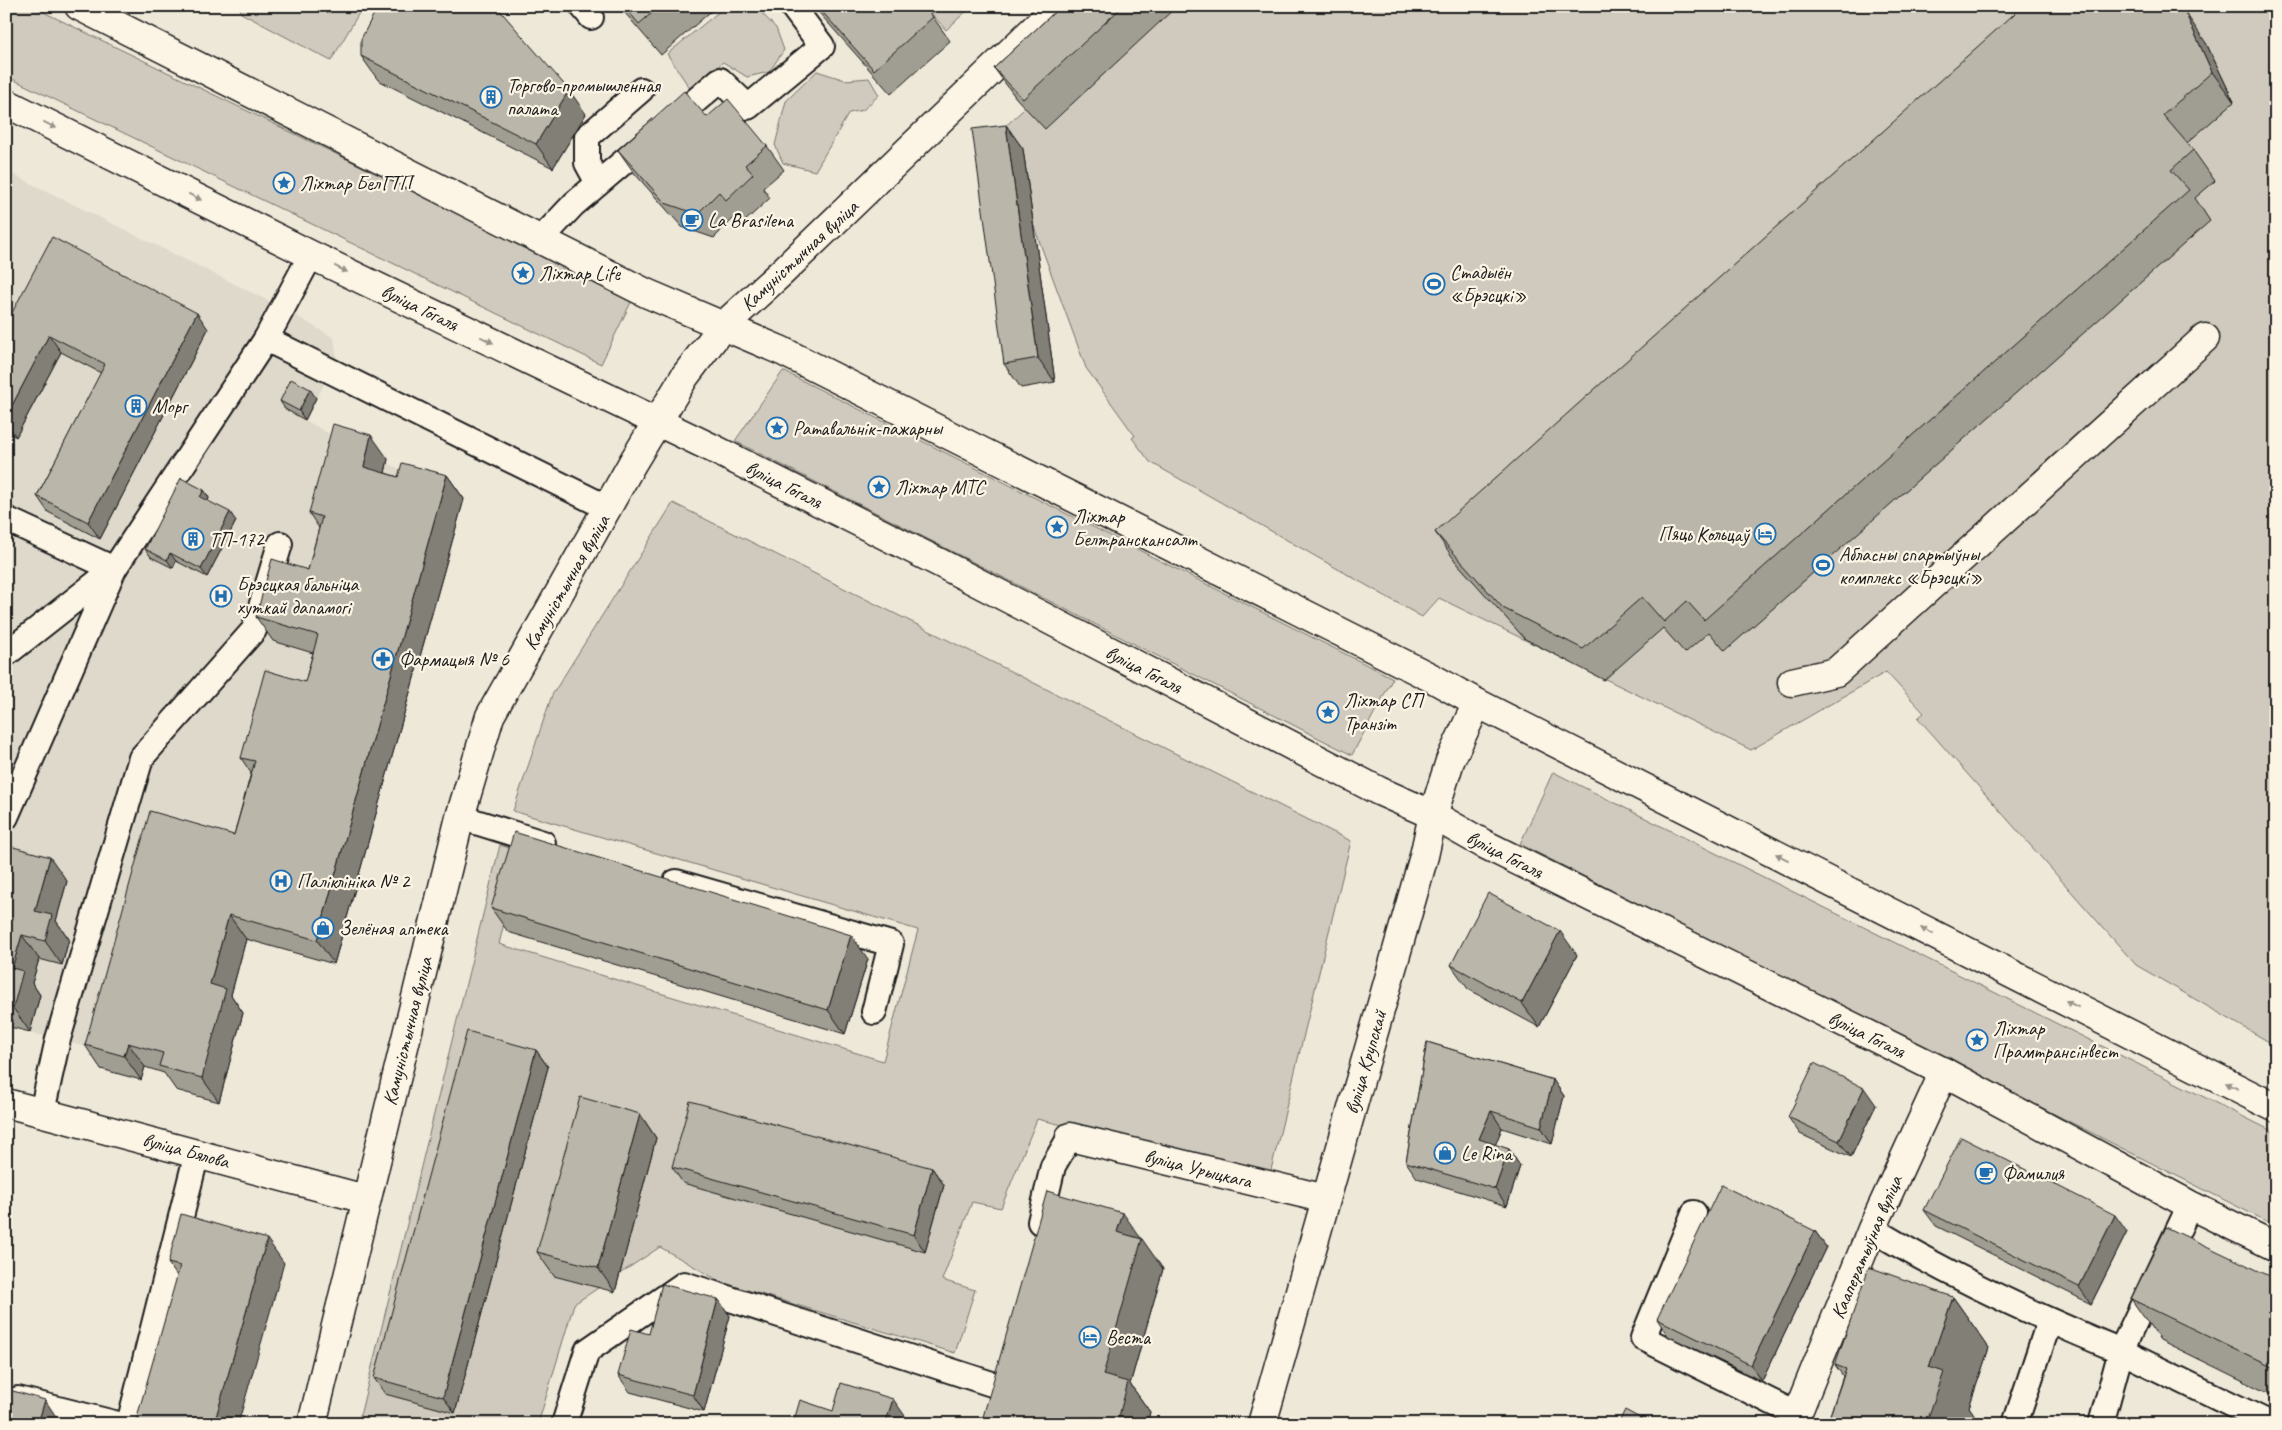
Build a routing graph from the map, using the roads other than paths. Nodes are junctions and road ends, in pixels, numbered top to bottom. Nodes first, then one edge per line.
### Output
1 (79, 6) edge
2 (792, 6) edge
3 (1058, 6) edge
4 (641, 90) dead end
5 (6, 103) edge
6 (598, 184) junction
7 (541, 239) junction
8 (311, 255) junction
9 (723, 326) junction
10 (2205, 338) dead end
11 (266, 339) junction
12 (657, 422) junction
13 (608, 508) junction
14 (6, 519) edge
15 (280, 544) dead end
16 (114, 569) junction
17 (6, 654) edge
18 (1792, 682) dead end
19 (1477, 703) junction
20 (1433, 815) junction
21 (6, 817) edge
22 (460, 817) junction
23 (565, 850) edge
24 (651, 875) edge
25 (874, 1012) dead end
26 (1944, 1072) junction
27 (6, 1103) edge
28 (2276, 1108) edge
29 (42, 1112) junction
30 (1070, 1137) joint
31 (197, 1153) junction
32 (365, 1199) junction
33 (1326, 1199) junction
34 (2190, 1205) junction
35 (1694, 1213) dead end
36 (1872, 1229) junction
37 (1035, 1243) edge
38 (2276, 1247) edge
39 (2049, 1322) junction
40 (2121, 1352) junction
41 (1001, 1387) edge
42 (12, 1397) edge
43 (1795, 1419) edge
44 (118, 1424) edge
45 (129, 1424) edge
46 (312, 1424) edge
47 (564, 1424) edge
48 (1262, 1424) edge
49 (2015, 1424) edge
50 (2101, 1424) edge
51 (2271, 1424) edge

1 - 7 main road
2 - 6 lane
3 - 9 main road, Камуністычная вуліца
4 - 6 lane
5 -> 8 main road, вуліца Гогаля
6 - 7 lane
7 - 9 main road
8 - 11 lane
8 -> 12 main road, вуліца Гогаля
9 - 12 main road, Камуністычная вуліца
9 - 19 main road
10 - 18 main road
11 - 13 lane
11 - 16 lane
12 - 13 main road, Камуністычная вуліца
12 - 20 main road, вуліца Гогаля
13 - 22 main road, Камуністычная вуліца
14 - 16 lane
15 - 29 lane
16 - 17 lane
16 - 21 lane
19 - 20 main road, вуліца Крупскай
28 -> 19 main road
20 - 26 main road, вуліца Гогаля
20 - 33 main road, вуліца Крупскай
22 - 23 lane
22 - 32 main road, Камуністычная вуліца
24 - 25 lane
26 - 34 main road, вуліца Гогаля
26 - 36 main road, Кааператыўная вуліца
27 - 29 main road, вуліца Бялова
29 - 31 main road, вуліца Бялова
30 - 33 main road, вуліца Урыцкага
30 - 37 lane
31 - 32 main road, вуліца Бялова
31 - 45 lane
32 - 46 main road, Камуністычная вуліца
33 - 48 main road, вуліца Крупскай
34 - 38 main road, вуліца Гогаля
34 - 40 lane
35 - 43 lane
36 - 39 lane
36 - 43 main road, Кааператыўная вуліца
39 - 40 lane
39 - 49 lane
40 - 50 lane
40 - 51 lane
41 - 47 lane
42 - 44 lane

